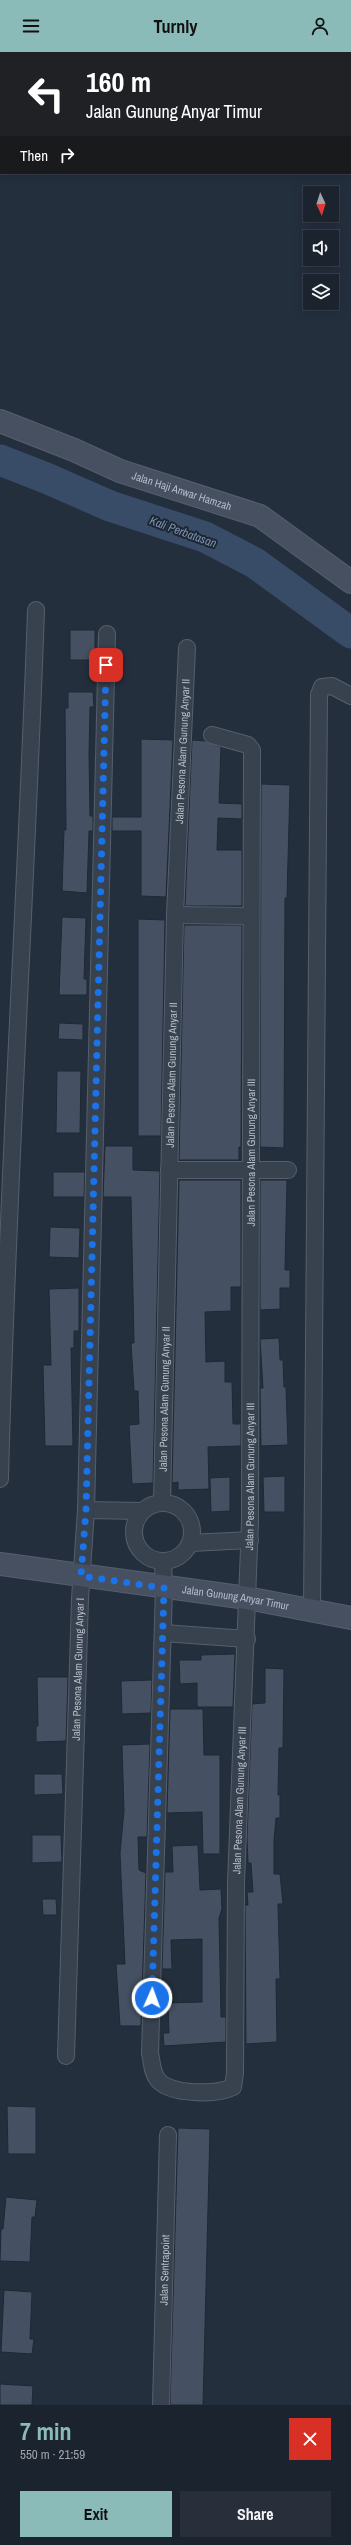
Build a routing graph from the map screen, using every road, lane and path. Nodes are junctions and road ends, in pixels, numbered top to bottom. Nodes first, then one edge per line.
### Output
1 (0, 421) edge
2 (351, 582) edge
3 (36, 610) dead end
4 (107, 634) dead end
5 (187, 648) dead end
6 (351, 696) edge
7 (212, 735) dead end
8 (175, 915) junction
9 (250, 916) junction
10 (169, 1170) junction
11 (252, 1170) junction
12 (288, 1170) dead end
13 (0, 1480) edge
14 (162, 1502) junction
15 (86, 1510) junction
16 (142, 1511) junction
17 (250, 1540) junction
18 (190, 1543) junction
19 (163, 1561) junction
20 (0, 1564) edge
21 (81, 1576) junction
22 (164, 1588) junction
23 (247, 1598) junction
24 (312, 1611) junction
25 (351, 1618) edge
26 (163, 1633) junction
27 (247, 1639) junction
28 (66, 2056) dead end
29 (168, 2135) dead end
30 (161, 2405) edge

1 - 2 street, Jalan Haji Anwar Hamzah
3 - 13 street
4 - 15 street, Jalan Pesona Alam Gunung Anyar I
5 - 8 street, Jalan Pesona Alam Gunung Anyar II
6 - 24 street
7 - 9 street, Jalan Pesona Alam Gunung Anyar III
8 - 9 street
8 - 10 street, Jalan Pesona Alam Gunung Anyar II
9 - 11 street, Jalan Pesona Alam Gunung Anyar III
10 - 11 street
10 - 14 street, Jalan Pesona Alam Gunung Anyar II
11 - 12 street
11 - 17 street, Jalan Pesona Alam Gunung Anyar III
14 - 16 street
14 - 18 street
15 - 16 street
15 - 21 street, Jalan Pesona Alam Gunung Anyar I
16 - 19 street
17 - 18 street
17 - 23 street, Jalan Pesona Alam Gunung Anyar III
18 - 19 street
19 - 22 street
20 - 21 street, Jalan Gunung Anyar Timur
21 - 22 street, Jalan Gunung Anyar Timur
21 - 28 street, Jalan Pesona Alam Gunung Anyar I
22 - 23 street, Jalan Gunung Anyar Timur
22 - 26 street
23 - 24 street, Jalan Gunung Anyar Timur
23 - 27 street, Jalan Pesona Alam Gunung Anyar III
24 - 25 street, Jalan Gunung Anyar Timur
26 - 27 street
26 - 27 street, Jalan Pesona Alam Gunung Anyar III
29 - 30 street, Jalan Sentrapoint

